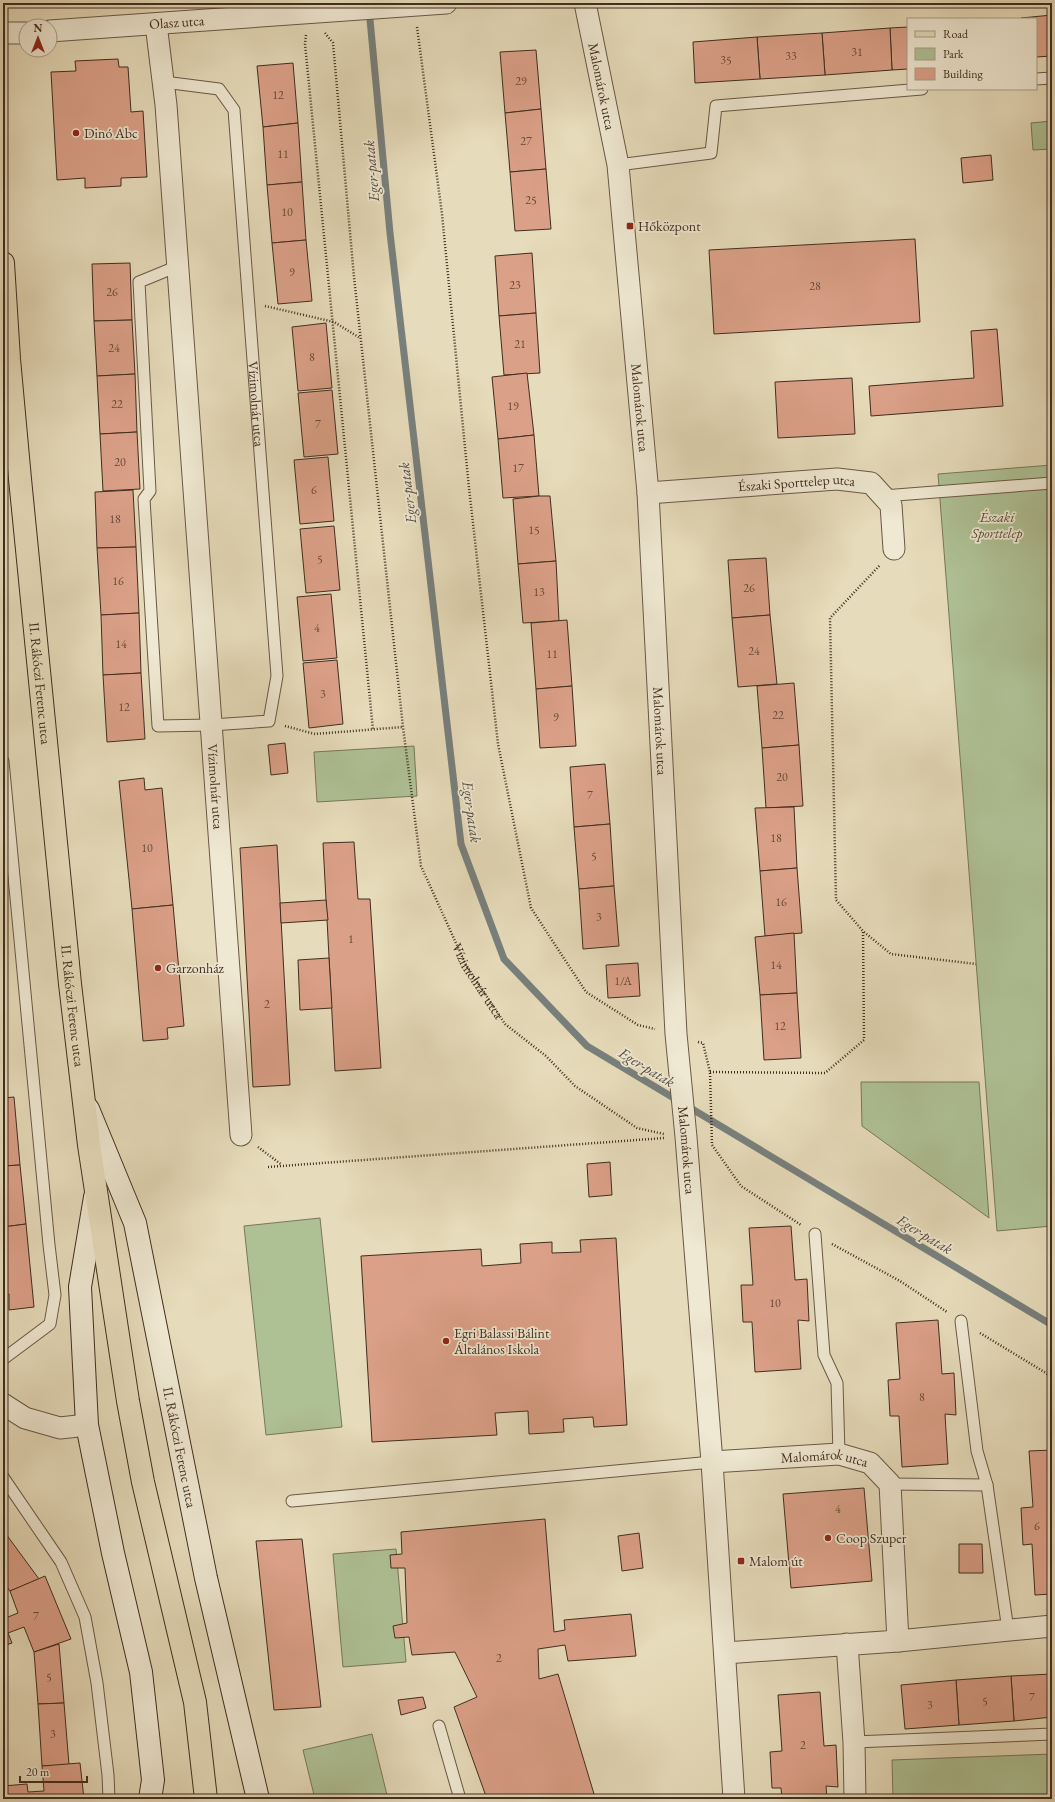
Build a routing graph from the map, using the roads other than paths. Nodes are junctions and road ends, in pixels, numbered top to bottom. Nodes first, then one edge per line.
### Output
1 (446, 3) edge
2 (585, 3) edge
3 (156, 24) junction
4 (58, 30) edge
5 (3, 33) edge
6 (18, 33) edge
7 (1052, 78) edge
8 (1037, 80) edge
9 (164, 82) junction
10 (910, 90) edge
11 (618, 165) junction
12 (3, 263) edge
13 (178, 266) junction
14 (1052, 483) edge
15 (648, 493) junction
16 (883, 496) junction
17 (894, 549) road end
18 (211, 725) junction
19 (3, 761) edge
20 (85, 1102) junction
21 (241, 1135) road end
22 (96, 1192) junction
23 (815, 1234) road end
24 (961, 1321) road end
25 (3, 1359) edge
26 (3, 1404) edge
27 (86, 1425) junction
28 (839, 1454) junction
29 (712, 1462) junction
30 (3, 1477) edge
31 (890, 1484) junction
32 (987, 1485) junction
33 (292, 1501) dead end
34 (1052, 1626) edge
35 (1008, 1630) junction
36 (898, 1641) junction
37 (847, 1644) junction
38 (725, 1653) junction
39 (439, 1726) dead end
40 (1052, 1734) edge
41 (854, 1742) junction
42 (154, 1793) edge
43 (108, 1799) edge
44 (206, 1799) edge
45 (258, 1799) edge
46 (460, 1799) edge
47 (734, 1799) edge
48 (855, 1799) edge

1 - 3 street, Olasz utca
2 - 11 street, Malomárok utca
3 - 4 street, Olasz utca
3 - 9 street, Vízimolnár utca
5 - 6 street
7 - 8 lane
9 - 13 street, Vízimolnár utca
9 - 18 lane, Vízimolnár utca
10 - 11 lane
11 - 15 street, Malomárok utca
12 - 20 main road, II. Rákóczi Ferenc utca
13 - 18 street, Vízimolnár utca
13 - 18 lane
14 - 16 lane
15 - 16 street, Északi Sporttelep utca
15 - 29 street, Malomárok utca
16 - 17 street, Északi Sporttelep utca
18 - 21 street, Vízimolnár utca
19 - 25 lane
20 - 22 main road, II. Rákóczi Ferenc utca
20 - 45 main road, II. Rákóczi Ferenc utca
22 - 27 main road, II. Rákóczi Ferenc utca
22 - 44 main road, II. Rákóczi Ferenc utca
23 - 28 lane
24 - 32 lane
26 - 27 street
27 - 42 main road, II. Rákóczi Ferenc utca
28 - 29 street, Malomárok utca
28 - 31 street, Malomárok utca
29 - 33 lane
29 - 38 street, Malomárok utca
30 - 43 lane
31 - 32 lane
31 - 36 street
32 - 35 lane
34 - 35 street
35 - 36 street
36 - 37 street
37 - 38 street
37 - 41 street
38 - 47 street, Malomárok utca
39 - 46 lane
40 - 41 lane
41 - 48 street

